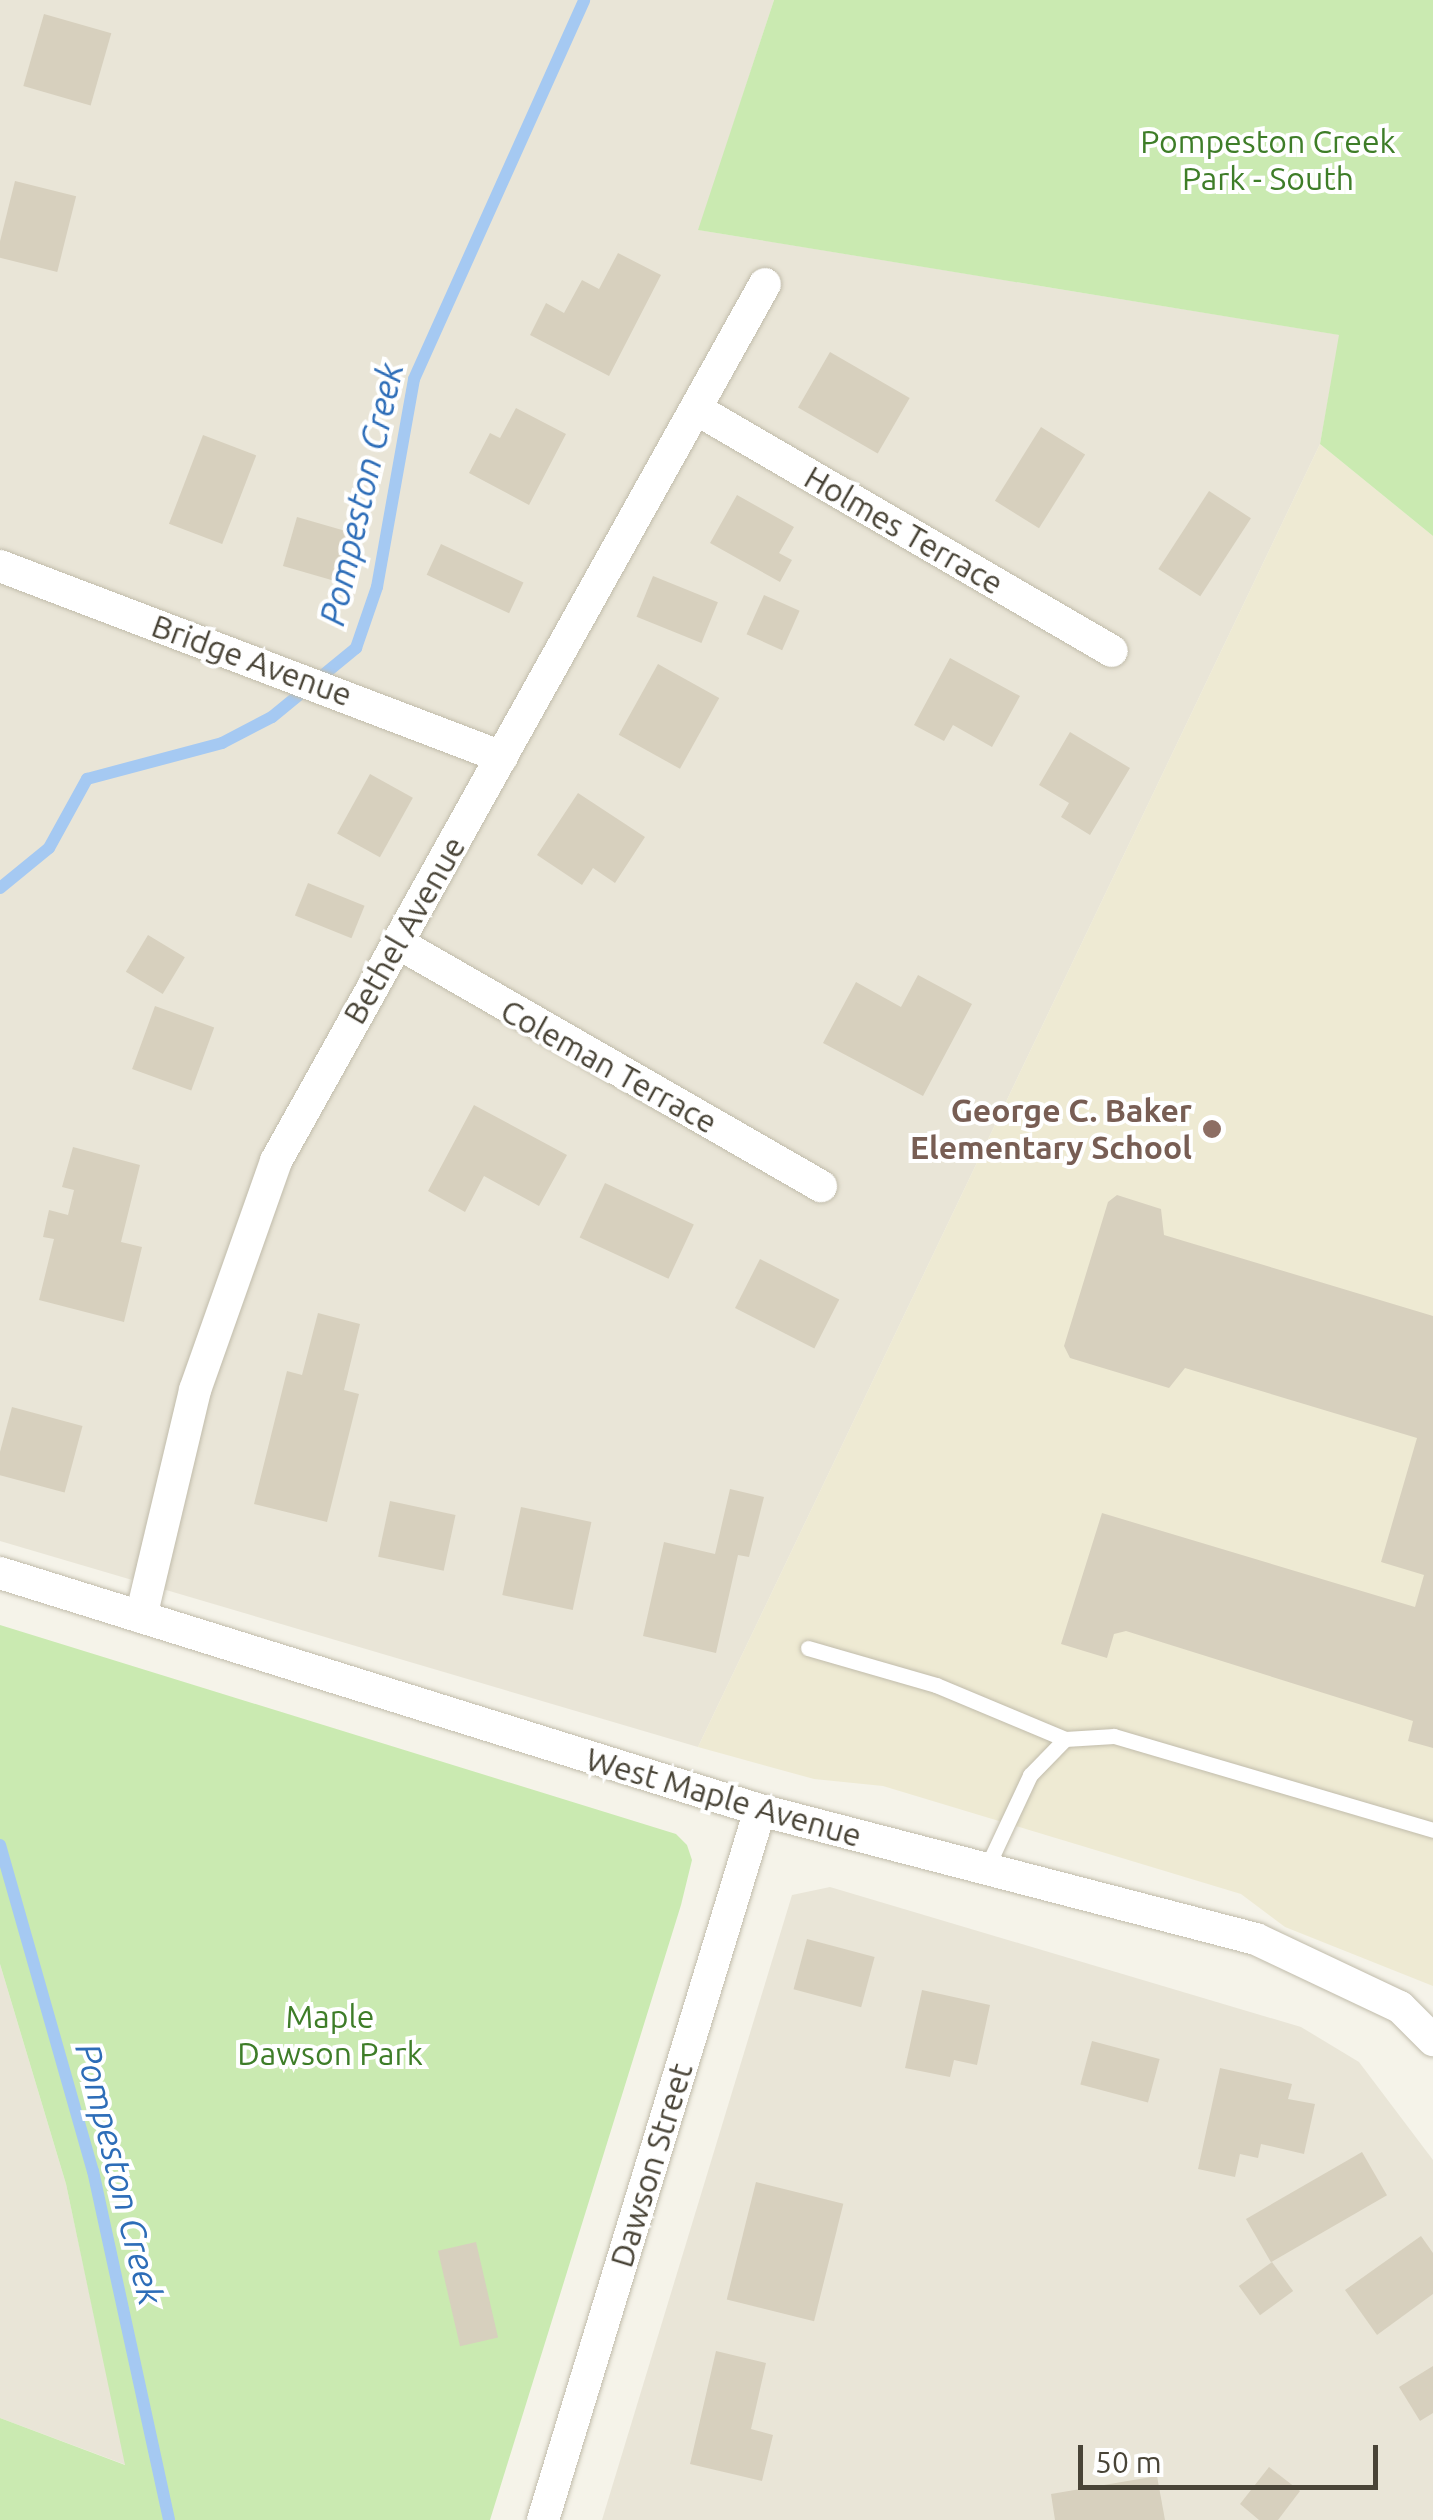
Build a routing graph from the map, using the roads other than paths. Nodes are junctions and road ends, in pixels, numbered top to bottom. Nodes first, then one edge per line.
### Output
1 (765, 284) dead end
2 (696, 409) junction
3 (0, 566) edge
4 (1112, 651) dead end
5 (502, 756) junction
6 (398, 943) junction
7 (821, 1186) dead end
8 (0, 1574) edge
9 (140, 1617) junction
10 (808, 1648) dead end
11 (1065, 1739) junction
12 (760, 1810) junction
13 (1433, 1830) edge
14 (988, 1867) junction
15 (1430, 2027) edge
16 (543, 2520) edge

1 - 2 street, Bethel Avenue
2 - 4 street, Holmes Terrace
2 - 5 street, Bethel Avenue
3 - 5 street, Bridge Avenue
5 - 6 street, Bethel Avenue
6 - 7 street, Coleman Terrace
6 - 9 street, Bethel Avenue
8 - 9 street, West Maple Avenue
9 - 12 street, West Maple Avenue
10 - 11 lane
11 - 13 lane
11 - 14 lane
12 - 14 street, West Maple Avenue
12 - 16 street, Dawson Street
14 - 15 street, West Maple Avenue

